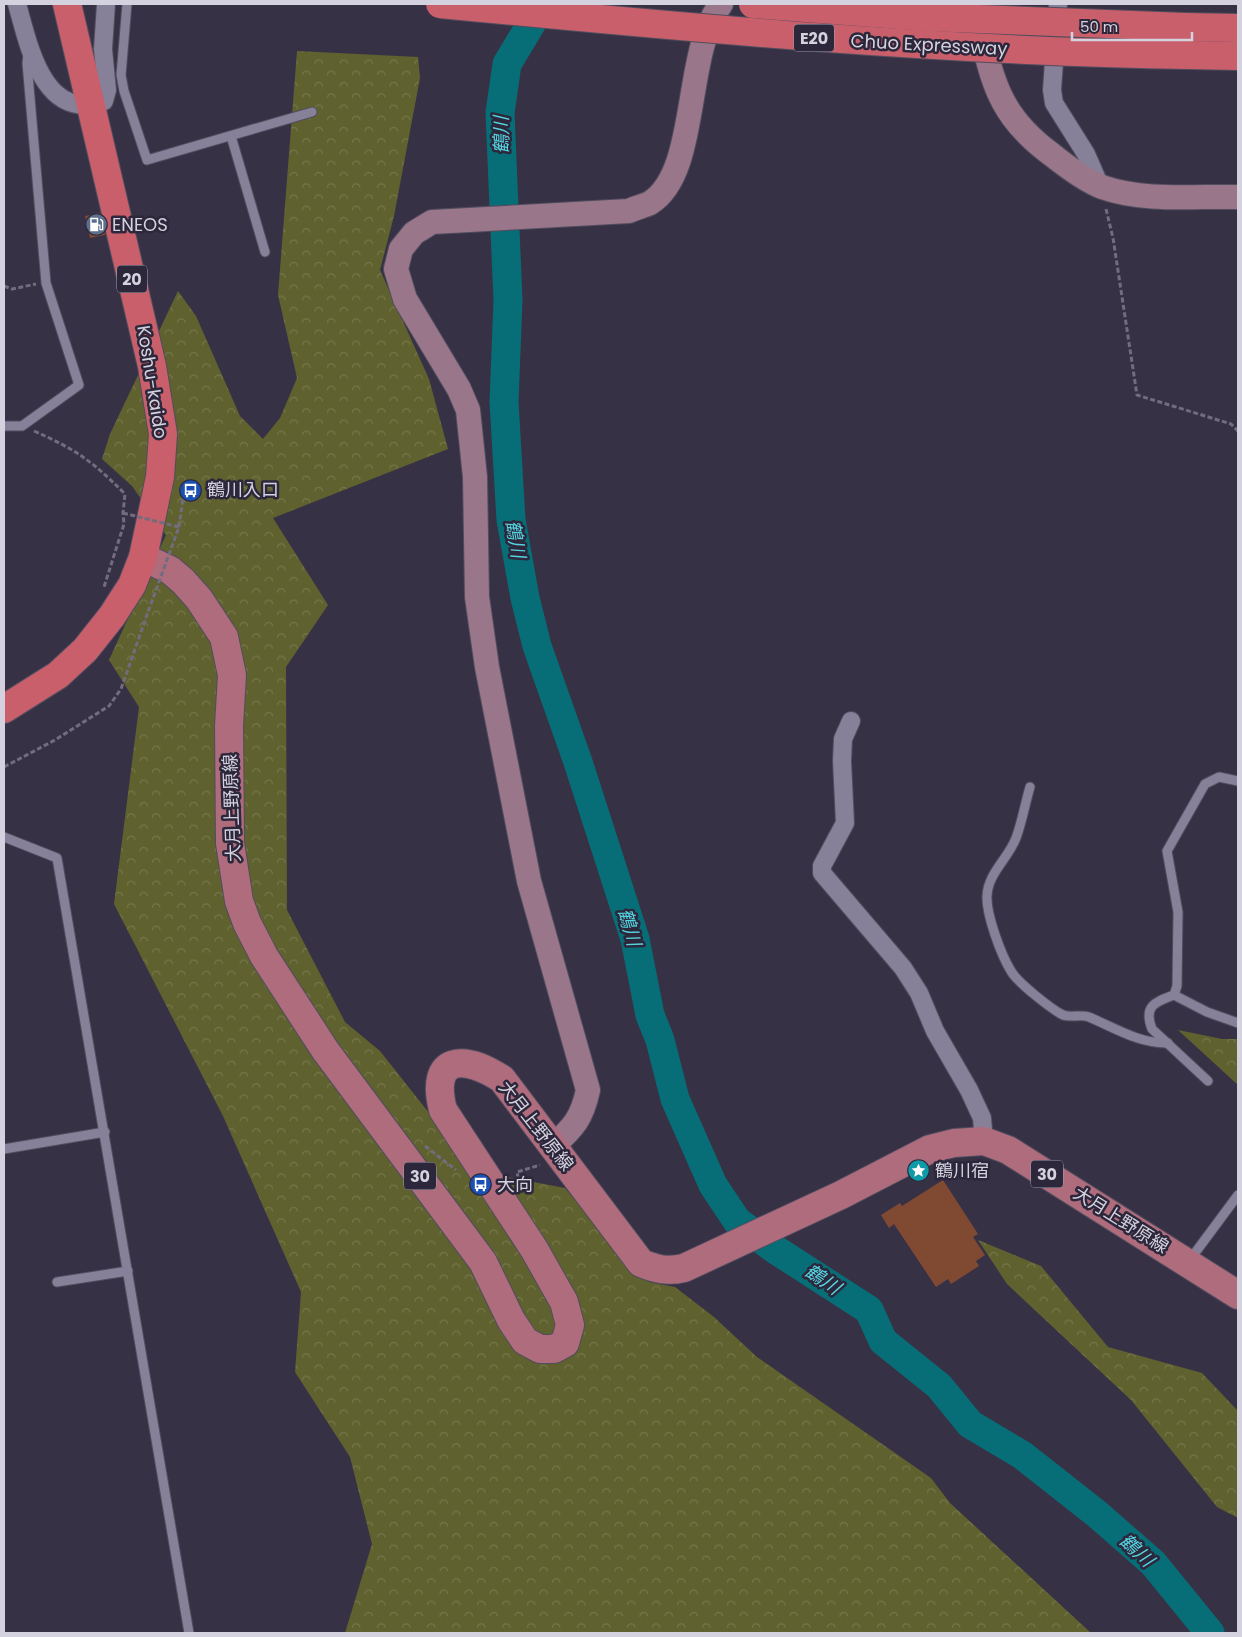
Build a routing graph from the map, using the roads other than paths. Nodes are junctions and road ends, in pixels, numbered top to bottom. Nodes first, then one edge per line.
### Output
1 (17, 4) edge
2 (67, 4) edge
3 (106, 4) edge
4 (128, 4) edge
5 (440, 4) edge
6 (721, 4) edge
7 (752, 4) edge
8 (971, 4) edge
9 (1058, 4) edge
10 (1238, 28) edge
11 (29, 46) junction
12 (1238, 56) edge
13 (91, 106) junction
14 (312, 112) dead end
15 (231, 136) junction
16 (1100, 186) junction
17 (1238, 197) edge
18 (264, 252) dead end
19 (4, 426) edge
20 (143, 557) junction
21 (4, 708) edge
22 (851, 721) dead end
23 (1238, 781) edge
24 (1030, 787) dead end
25 (4, 837) edge
26 (1174, 995) junction
27 (1238, 1023) edge
28 (1168, 1043) junction
29 (1208, 1081) dead end
30 (105, 1132) junction
31 (984, 1141) junction
32 (4, 1149) edge
33 (557, 1152) junction
34 (1238, 1195) edge
35 (1188, 1262) junction
36 (128, 1271) junction
37 (57, 1282) dead end
38 (1238, 1295) edge
39 (189, 1633) edge

1 - 11 street
2 - 13 highway, Koshu-kaido / 20
3 - 13 street
4 - 15 lane
5 - 12 highway, Chuo Expressway / E20, bridge
6 - 33 street
7 - 10 highway, Chuo Expressway / E20, bridge
8 - 16 street
9 - 16 street
11 - 13 street
11 - 19 lane
13 - 20 highway, Koshu-kaido / 20
14 - 15 lane
15 - 18 lane
16 - 17 street
20 - 21 highway, Koshu-kaido / 20
20 - 33 main road, 大月上野原線 / 30
22 - 31 street
23 - 26 lane
24 - 28 lane
25 - 30 lane
26 - 27 lane
26 - 28 lane
28 - 29 lane
30 - 32 lane
30 - 36 lane
31 - 33 main road, 大月上野原線 / 30
31 - 35 main road, 大月上野原線 / 30
34 - 35 lane
35 - 38 main road, 大月上野原線 / 30
36 - 37 lane
36 - 39 lane

